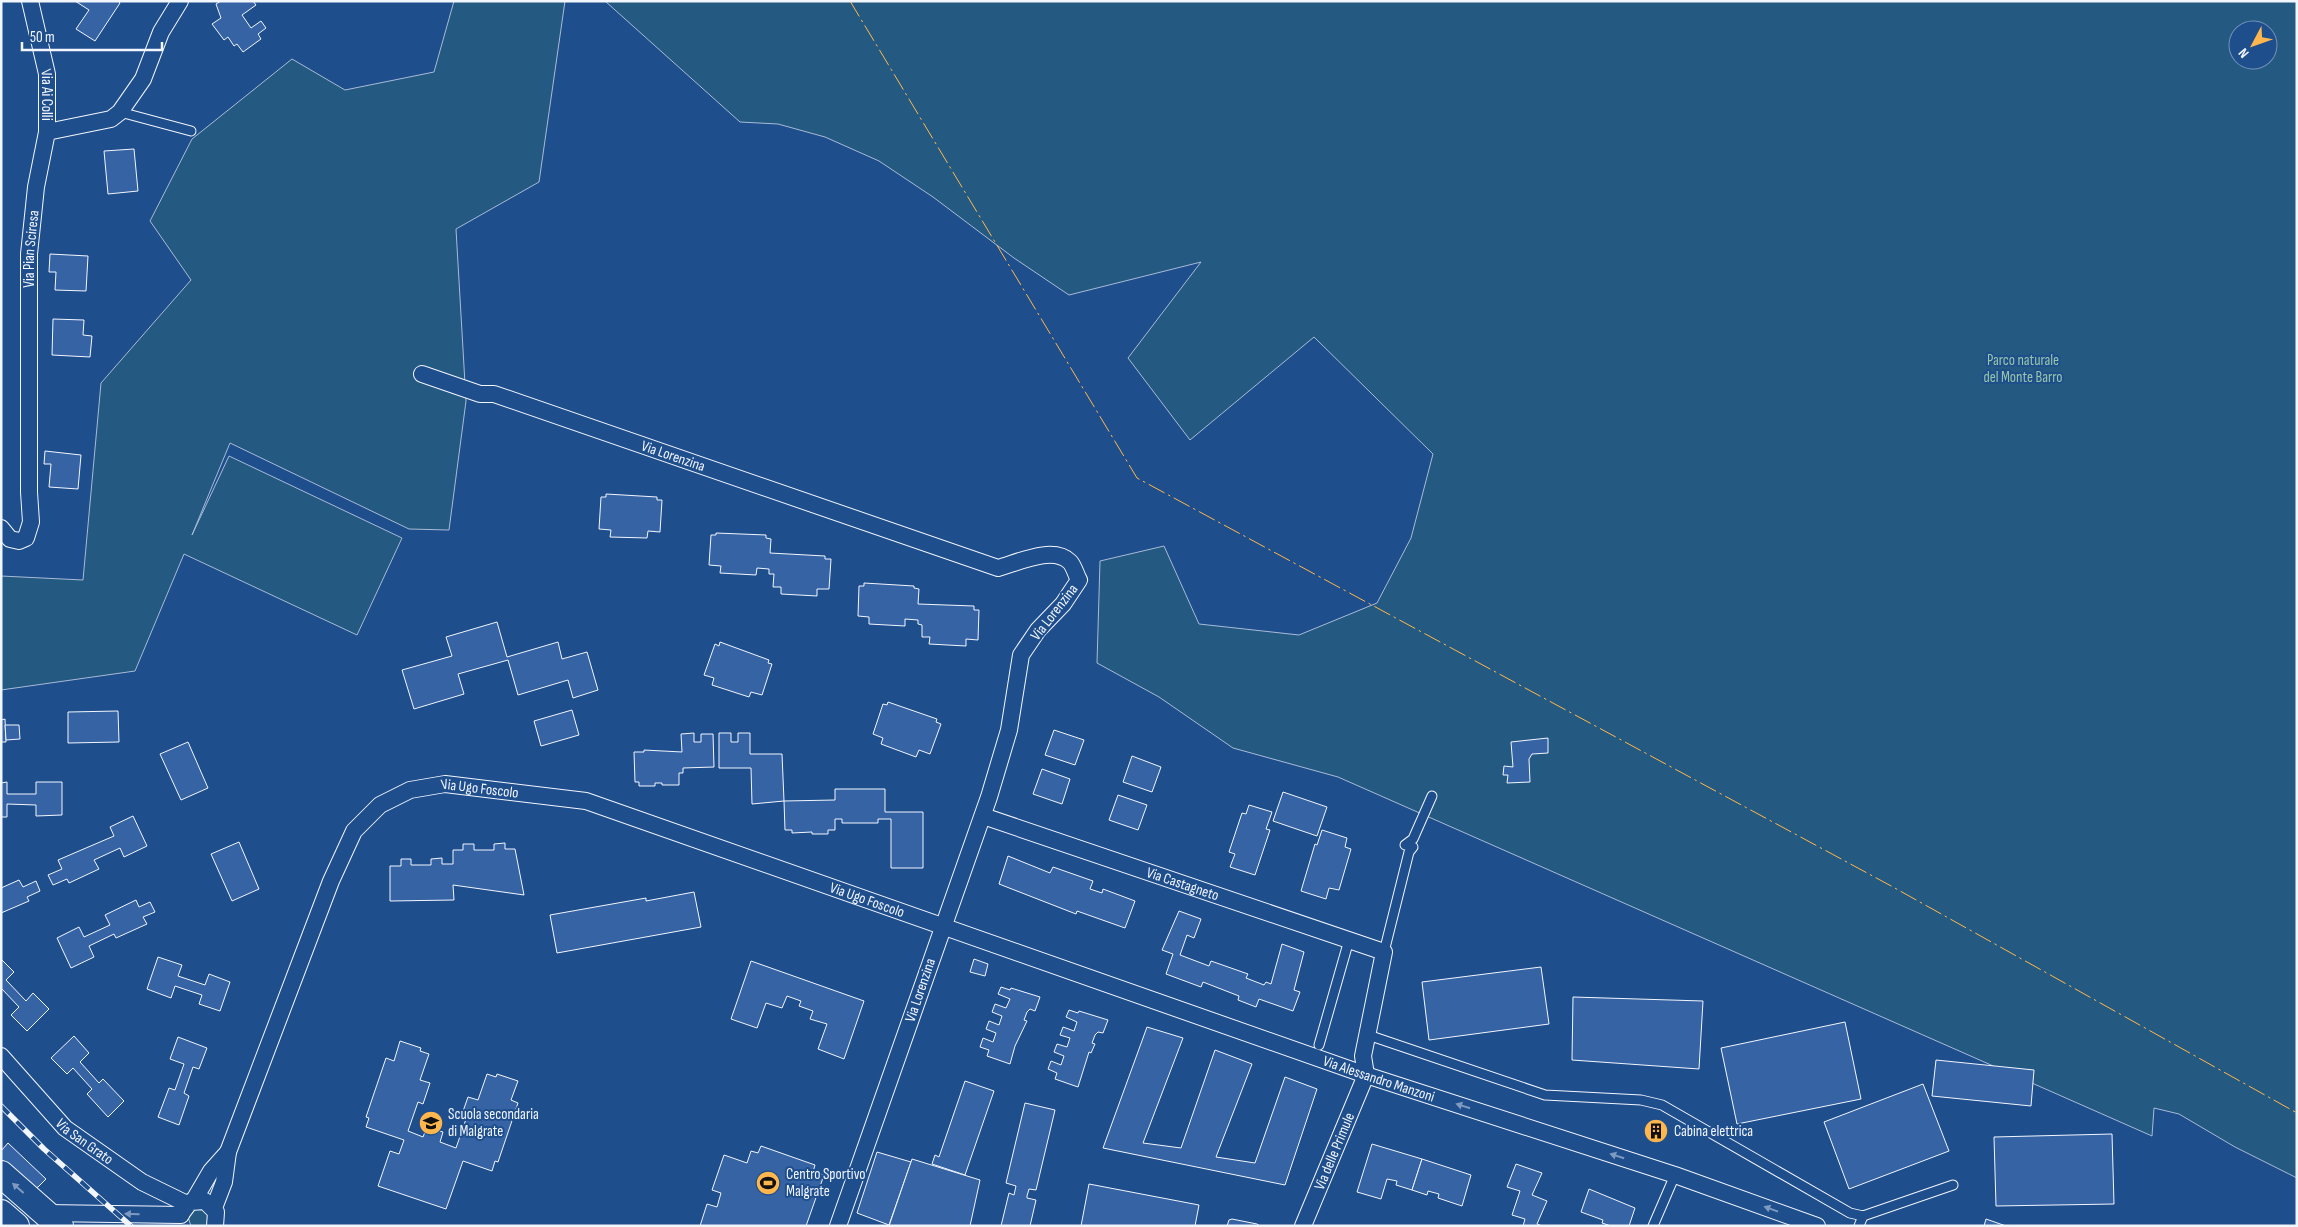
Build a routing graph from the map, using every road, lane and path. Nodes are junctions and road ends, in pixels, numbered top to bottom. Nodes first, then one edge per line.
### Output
1 (30, 1) edge
2 (180, 1) edge
3 (120, 112) junction
4 (191, 131) dead end
5 (47, 132) junction
6 (422, 374) dead end
7 (1, 528) edge
8 (1432, 796) dead end
9 (983, 816) junction
10 (942, 925) junction
11 (1349, 940) junction
12 (1384, 952) junction
13 (1368, 1034) junction
14 (1319, 1045) dead end
15 (1, 1056) edge
16 (1366, 1076) junction
17 (228, 1152) junction
18 (1, 1174) edge
19 (1675, 1174) junction
20 (1953, 1185) dead end
21 (186, 1211) edge
22 (1862, 1216) junction
23 (53, 1219) edge
24 (219, 1219) edge
25 (838, 1226) edge
26 (1303, 1226) edge
27 (1653, 1226) edge
28 (1817, 1226) edge
29 (1859, 1226) edge

1 - 5 street, Via Ai Colli
2 - 3 street
3 - 4 lane
3 - 5 street
5 - 7 street, Via Pian Sciresa
6 - 9 street, Via Lorenzina
8 - 12 lane
9 - 10 street, Via Lorenzina
9 - 11 street, Via Castagneto
10 - 16 street, Via Alessandro Manzoni
10 - 17 street, Via Ugo Foscolo
10 - 25 street, Via Lorenzina
11 - 12 street, Via Castagneto
11 - 14 lane
12 - 13 street
13 - 16 street
13 - 22 lane
15 - 21 street, Via San Grato
19 -> 16 street, Via Alessandro Manzoni
16 - 26 street, Via delle Primule
17 - 21 street, Via Ugo Foscolo
17 - 24 street, Via Ugo Foscolo
23 -> 18 main road
19 - 27 lane
28 -> 19 street, Via Alessandro Manzoni
20 - 22 lane
21 -> 23 street
21 - 24 street, Via San Grato
22 - 29 lane

